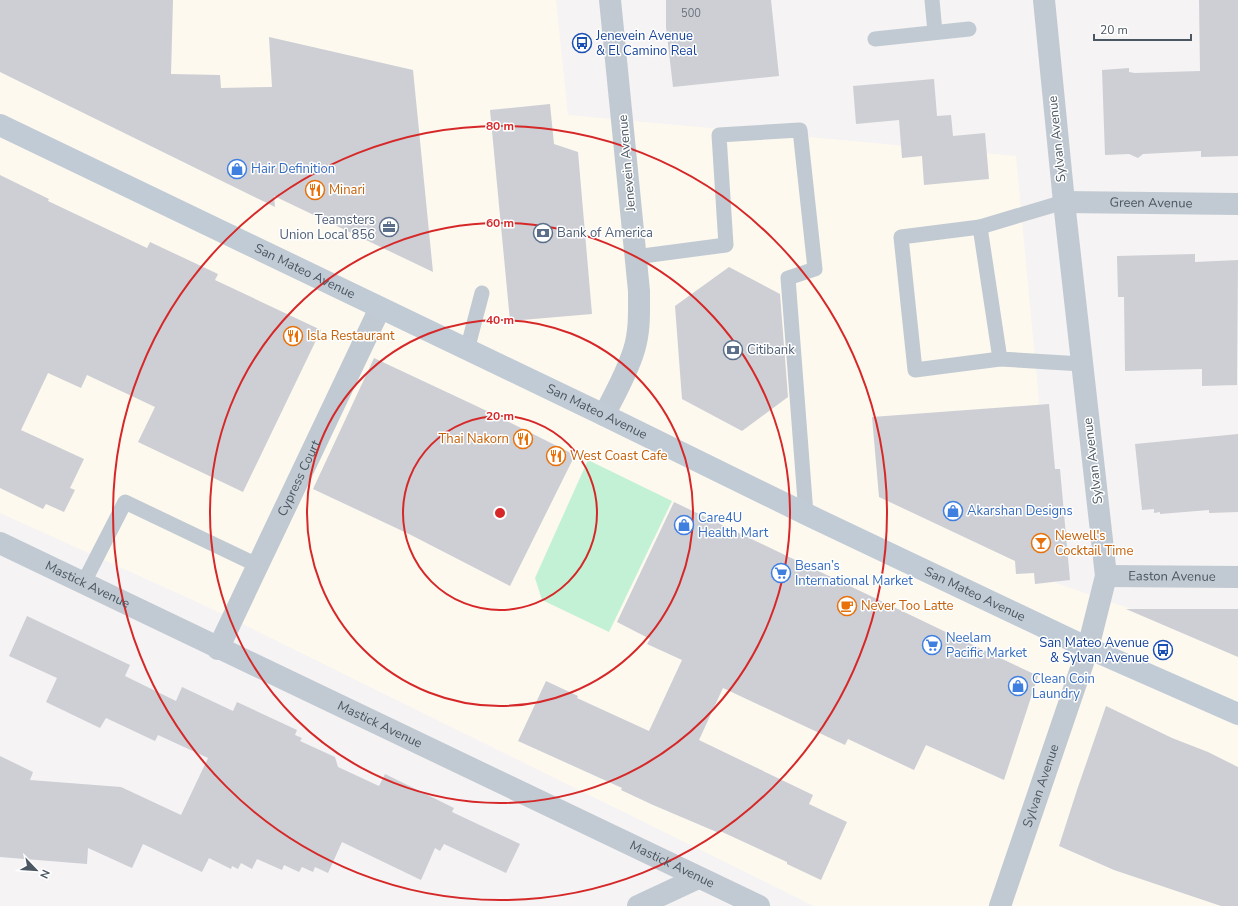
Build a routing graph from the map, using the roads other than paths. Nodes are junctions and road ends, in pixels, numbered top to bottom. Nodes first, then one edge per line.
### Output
1 (610, 0) edge
2 (932, 0) edge
3 (1044, 0) edge
4 (969, 29) dead end
5 (934, 32) junction
6 (875, 39) dead end
7 (0, 124) edge
8 (1064, 202) junction
9 (1238, 204) edge
10 (980, 227) junction
11 (635, 257) junction
12 (482, 293) dead end
13 (380, 308) junction
14 (467, 350) junction
15 (1000, 360) junction
16 (1082, 364) junction
17 (604, 415) junction
18 (806, 514) junction
19 (0, 544) edge
20 (257, 564) junction
21 (1106, 576) junction
22 (1238, 578) edge
23 (83, 584) junction
24 (1088, 648) junction
25 (218, 649) junction
26 (1238, 714) edge
27 (698, 878) junction
28 (638, 906) edge
29 (759, 906) edge
30 (1000, 906) edge

1 - 11 street, Jenevein Avenue
2 - 5 lane
3 - 8 street, Sylvan Avenue
4 - 5 lane
5 - 6 lane
7 - 13 street, San Mateo Avenue
8 - 9 street, Green Avenue
8 - 10 lane
8 - 16 street, Sylvan Avenue
10 - 15 lane
10 - 15 lane
11 - 17 street, Jenevein Avenue
11 - 18 lane
12 - 14 lane
13 - 14 street, San Mateo Avenue
13 - 20 street, Cypress Court
14 - 17 street, San Mateo Avenue
15 - 16 lane
16 - 21 street, Sylvan Avenue
17 - 18 street, San Mateo Avenue
18 - 24 street, San Mateo Avenue
19 - 23 street, Mastick Avenue
20 - 23 lane
20 - 25 street, Cypress Court
21 - 22 street, Easton Avenue
21 - 24 street, Sylvan Avenue
23 - 25 street, Mastick Avenue
24 - 26 street, San Mateo Avenue
24 - 30 street, Sylvan Avenue
25 - 27 street, Mastick Avenue
27 - 28 street
27 - 29 street, Mastick Avenue

